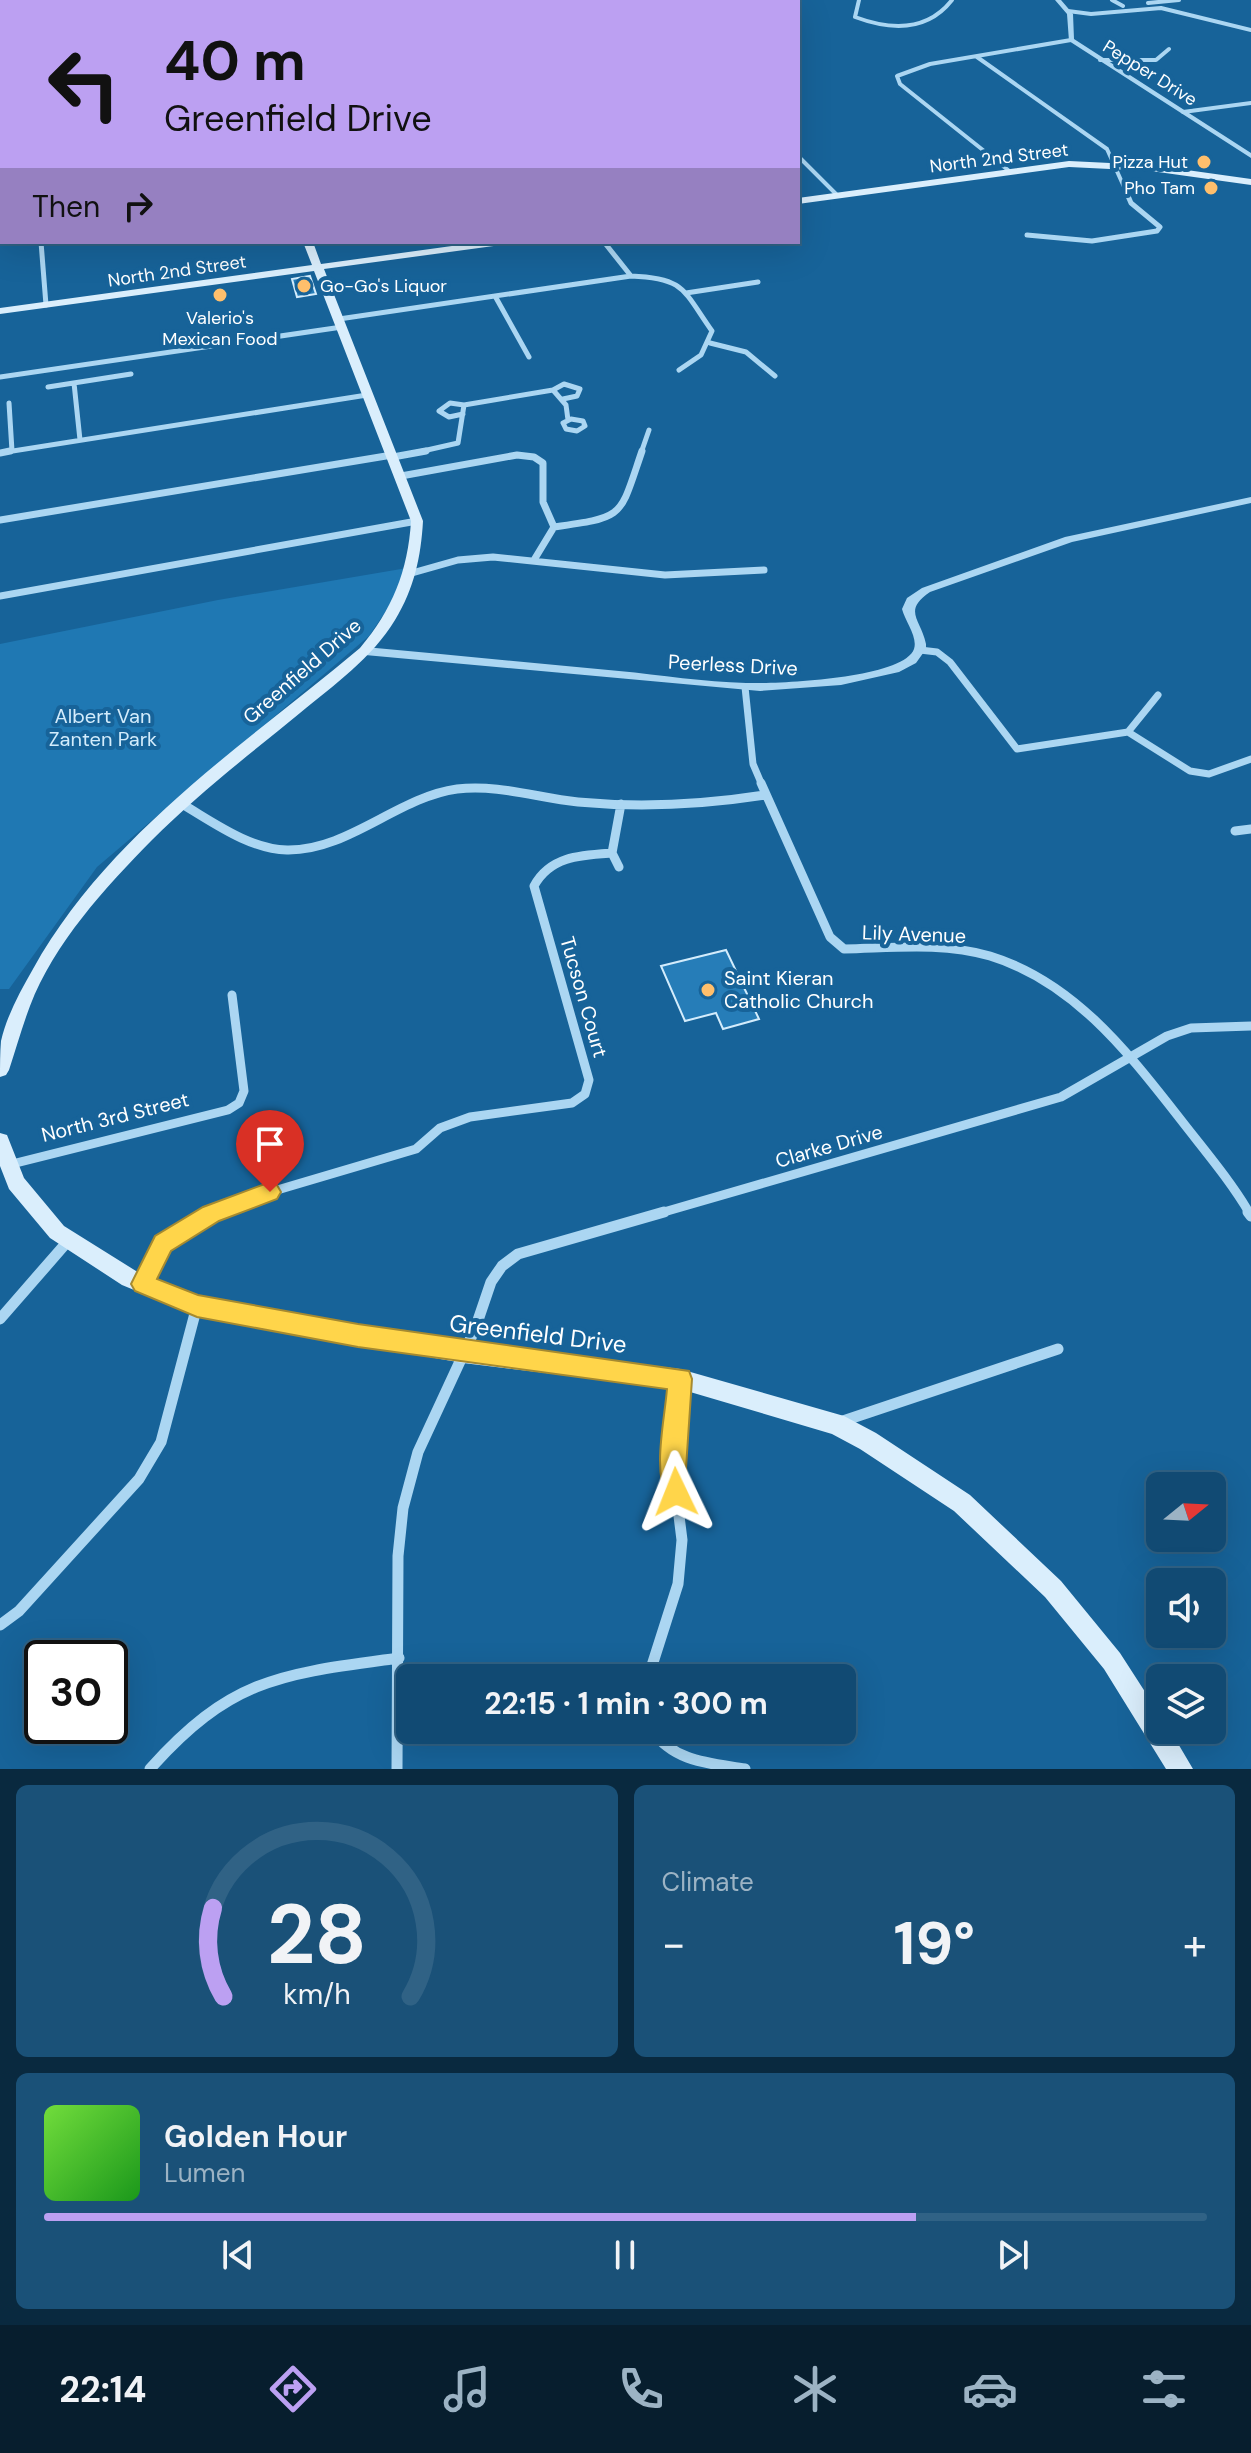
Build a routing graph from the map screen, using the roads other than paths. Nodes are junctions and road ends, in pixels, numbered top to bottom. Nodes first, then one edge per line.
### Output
1 (859, 0) edge
2 (952, 0) edge
3 (1058, 0) edge
4 (1112, 0) edge
5 (1179, 0) edge
6 (1123, 6) junction
7 (1068, 11) junction
8 (1251, 30) edge
9 (1071, 40) junction
10 (1169, 49) dead end
11 (977, 57) junction
12 (1100, 60) junction
13 (1251, 103) edge
14 (1183, 112) junction
15 (1251, 156) edge
16 (800, 158) edge
17 (1116, 165) junction
18 (1008, 170) junction
19 (1251, 182) edge
20 (837, 195) junction
21 (800, 201) edge
22 (1027, 235) dead end
23 (41, 244) edge
24 (309, 244) edge
25 (606, 244) edge
26 (462, 245) edge
27 (320, 267) junction
28 (631, 276) junction
29 (758, 282) dead end
30 (686, 293) junction
31 (495, 296) junction
32 (46, 305) junction
33 (0, 311) edge
34 (340, 323) junction
35 (710, 343) junction
36 (529, 357) dead end
37 (679, 370) dead end
38 (131, 374) dead end
39 (775, 376) dead end
40 (0, 377) edge
41 (74, 383) junction
42 (48, 387) dead end
43 (553, 390) junction
44 (367, 395) junction
45 (563, 399) junction
46 (9, 403) dead end
47 (464, 405) junction
48 (463, 414) junction
49 (568, 420) dead end
50 (649, 430) dead end
51 (80, 440) junction
52 (12, 451) junction
53 (0, 453) edge
54 (392, 456) junction
55 (401, 476) junction
56 (1251, 500) edge
57 (0, 520) edge
58 (417, 521) junction
59 (554, 527) junction
60 (534, 560) junction
61 (764, 570) dead end
62 (412, 573) junction
63 (0, 596) edge
64 (920, 650) junction
65 (365, 651) junction
66 (745, 687) junction
67 (1158, 695) dead end
68 (1128, 732) junction
69 (1251, 759) edge
70 (765, 795) junction
71 (182, 804) junction
72 (621, 804) junction
73 (1251, 829) edge
74 (1235, 831) dead end
75 (612, 853) junction
76 (619, 867) dead end
77 (232, 995) dead end
78 (1251, 1026) edge
79 (1132, 1055) junction
80 (0, 1068) edge
81 (0, 1141) edge
82 (4, 1166) edge
83 (1251, 1216) edge
84 (68, 1241) junction
85 (143, 1284) junction
86 (197, 1306) junction
87 (0, 1319) edge
88 (1058, 1349) dead end
89 (463, 1353) junction
90 (680, 1379) junction
91 (836, 1424) junction
92 (0, 1625) edge
93 (399, 1658) junction
94 (652, 1664) edge
95 (661, 1744) edge
96 (150, 1769) edge
97 (397, 1769) edge
98 (745, 1769) edge
99 (1180, 1769) edge

1 - 2 street
3 - 7 street
4 - 6 street
5 - 6 street
6 - 7 street
7 - 8 street
7 - 9 street
9 - 11 street
9 - 12 street, Pepper Drive
10 - 12 street
11 - 17 street
11 - 18 street
12 - 14 street, Pepper Drive
13 - 14 street
14 - 15 street, Pepper Drive
16 - 20 street
17 - 18 main road, North 2nd Street
17 - 19 main road, North 2nd Street
17 - 22 street
18 - 20 main road, North 2nd Street
20 - 21 main road, North 2nd Street
23 - 32 street
24 - 27 main road, Greenfield Drive
25 - 28 street
26 - 27 main road, North 2nd Street
27 - 32 main road, North 2nd Street
27 - 34 main road, Greenfield Drive
28 - 30 street
28 - 31 street
29 - 30 street
30 - 35 street
31 - 34 street
31 - 36 street
32 - 33 main road, North 2nd Street
34 - 40 street
34 - 44 main road, Greenfield Drive
35 - 37 street
35 - 39 street
38 - 41 street
41 - 42 street
41 - 51 street
43 - 45 street
43 - 45 street
43 - 47 street
44 - 51 street
44 - 54 main road, Greenfield Drive
45 - 49 street
46 - 52 street
47 - 48 street
47 - 48 street
48 - 54 street
50 - 59 street
51 - 52 street
52 - 53 street
54 - 55 main road, Greenfield Drive
54 - 57 street
55 - 58 main road, Greenfield Drive
55 - 59 street
56 - 64 street
58 - 62 main road, Greenfield Drive
58 - 63 street
59 - 60 street
60 - 61 street
60 - 62 street
62 - 65 main road, Greenfield Drive
64 - 66 street, Peerless Drive
64 - 68 street
65 - 66 street, Peerless Drive
65 - 71 main road, Greenfield Drive
66 - 70 street, Lily Avenue
67 - 68 street
68 - 69 street
70 - 72 street
70 - 79 street, Lily Avenue
71 - 72 street
71 - 80 main road, Greenfield Drive
72 - 75 street
73 - 74 street
75 - 76 street
75 - 85 street, Tucson Court
77 - 82 street, North 3rd Street
78 - 79 street, Clarke Drive
79 - 83 street, Lily Avenue
79 - 89 street, Clarke Drive
81 - 82 main road, Greenfield Drive
82 - 84 main road, Greenfield Drive
84 - 85 main road, Greenfield Drive
84 - 87 street
85 - 86 main road, Greenfield Drive
86 - 89 main road, Greenfield Drive
86 - 92 street
88 - 91 street
89 - 90 main road, Greenfield Drive
89 - 93 street, Clarke Drive
90 - 91 main road, Greenfield Drive
90 - 94 street
91 - 99 main road, Greenfield Drive
93 - 96 street
93 - 97 street, Clarke Drive
95 - 98 street

